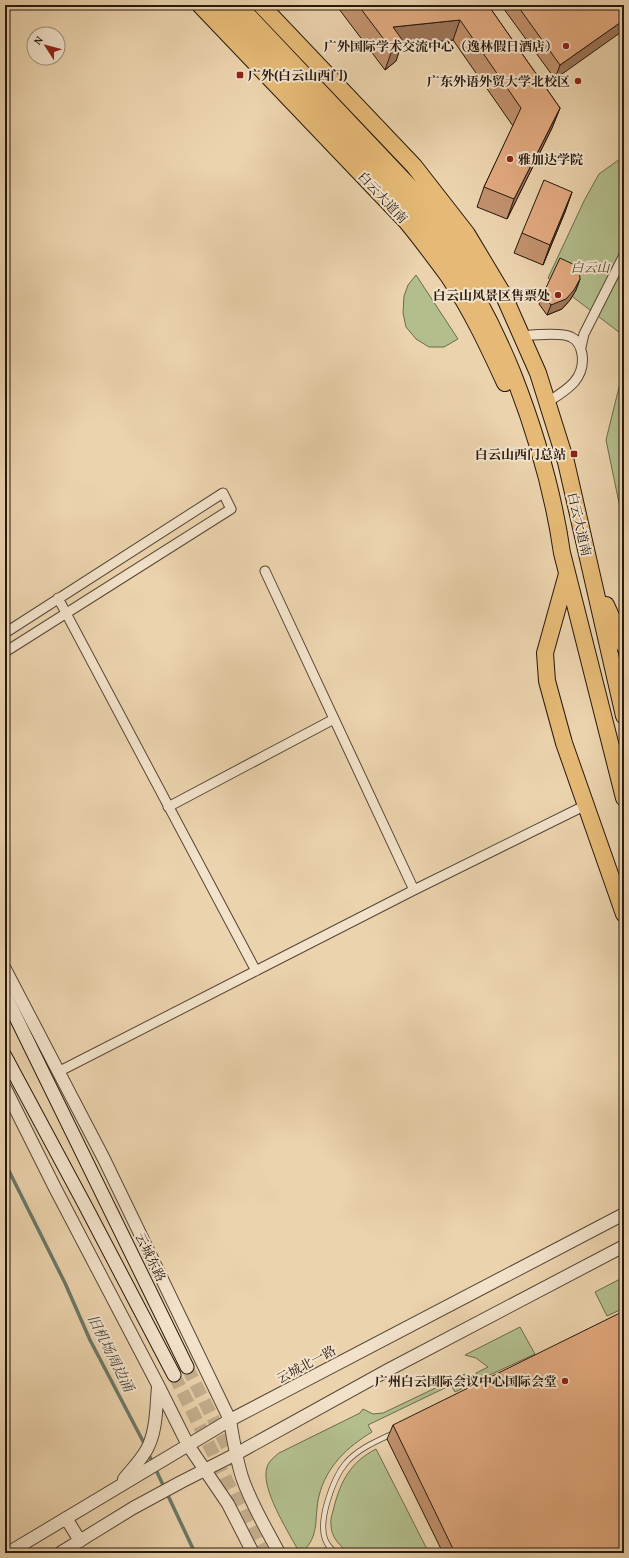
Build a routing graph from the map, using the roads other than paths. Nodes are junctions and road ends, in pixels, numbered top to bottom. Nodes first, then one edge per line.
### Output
1 (200, 5) edge
2 (220, 5) edge
3 (238, 5) edge
4 (261, 5) edge
5 (313, 93) junction
6 (624, 255) edge
7 (522, 336) junction
8 (581, 346) junction
9 (546, 403) junction
10 (529, 416) junction
11 (265, 572) dead end
12 (567, 574) junction
13 (592, 575) junction
14 (58, 598) junction
15 (66, 614) junction
16 (5, 633) edge
17 (624, 645) edge
18 (5, 652) edge
19 (624, 716) edge
20 (334, 719) junction
21 (624, 798) edge
22 (586, 805) junction
23 (168, 807) junction
24 (414, 890) junction
25 (624, 914) edge
26 (5, 969) edge
27 (256, 971) junction
28 (5, 996) edge
29 (5, 1056) edge
30 (58, 1072) junction
31 (5, 1088) edge
32 (624, 1214) edge
33 (624, 1246) edge
34 (187, 1367) tunnel mouth
35 (174, 1375) tunnel mouth
36 (158, 1385) junction
37 (230, 1420) junction
38 (402, 1429) edge
39 (188, 1446) junction
40 (236, 1454) junction
41 (205, 1470) junction
42 (118, 1486) junction
43 (66, 1518) junction
44 (80, 1541) junction
45 (330, 1548) junction
46 (8, 1553) edge
47 (60, 1553) edge
48 (253, 1553) edge
49 (279, 1553) edge
50 (322, 1553) edge
51 (336, 1553) edge

1 - 10 highway, 白云大道南
2 - 5 highway, 白云大道南
3 - 5 highway, 白云大道南
4 - 7 highway, 白云大道南
5 - 7 highway, 白云大道南
5 - 10 highway, 白云大道南
6 - 8 street
7 - 8 street
7 - 9 highway, 白云大道南
8 - 9 street
9 - 13 highway, 白云大道南
10 - 12 highway, 白云大道南
11 - 20 street
12 - 21 highway, 白云大道南
12 - 22 highway
13 - 17 highway
13 - 19 highway, 白云大道南
14 - 15 street
14 - 15 street
14 - 16 street
15 - 18 street
15 - 23 street
20 - 23 street
20 - 24 street
22 - 24 street
22 - 25 highway
23 - 27 street
24 - 27 street
26 - 30 street, 云城东路
27 - 30 street
28 - 34 main road, 云城东路
29 - 35 main road
30 - 37 street, 云城东路
31 - 36 street
32 - 37 street, 云城北一路
33 - 40 street
36 - 39 street
36 - 42 street
37 - 39 street, 云城北一路
37 - 40 street, 云城东路
38 - 45 lane
39 - 41 street
39 - 42 street, 云城北一路
40 - 41 street
40 - 49 street, 云城东路
41 - 44 street
41 - 48 street
42 - 43 street, 云城北一路
43 - 44 street
43 - 46 street, 云城北一路
44 - 47 street
45 - 50 lane
45 - 51 lane

